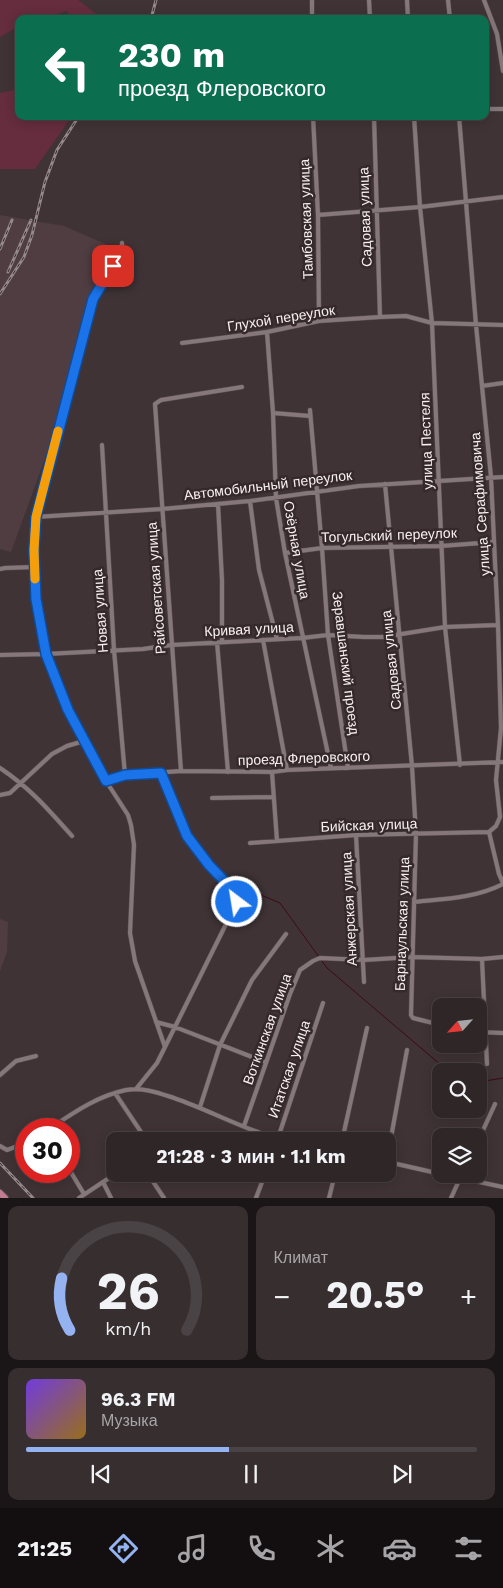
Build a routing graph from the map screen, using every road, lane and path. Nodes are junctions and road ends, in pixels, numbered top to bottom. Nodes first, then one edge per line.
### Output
1 (312, 0) edge
2 (369, 0) edge
3 (407, 0) edge
4 (448, 0) edge
5 (484, 0) edge
6 (312, 15) edge
7 (370, 15) edge
8 (408, 15) edge
9 (450, 15) edge
10 (503, 71) edge
11 (489, 109) edge
12 (503, 109) edge
13 (313, 120) edge
14 (374, 120) edge
15 (414, 120) edge
16 (459, 120) edge
17 (503, 197) edge
18 (466, 202) junction
19 (420, 207) junction
20 (376, 210) junction
21 (318, 215) junction
22 (122, 243) dead end
23 (380, 317) junction
24 (319, 321) junction
25 (432, 323) junction
26 (476, 325) junction
27 (503, 325) edge
28 (267, 332) junction
29 (182, 343) dead end
30 (503, 383) edge
31 (482, 386) junction
32 (242, 387) dead end
33 (310, 410) dead end
34 (273, 413) junction
35 (310, 416) junction
36 (102, 444) dead end
37 (503, 476) edge
38 (491, 477) junction
39 (439, 480) junction
40 (385, 484) junction
41 (316, 492) junction
42 (276, 498) junction
43 (250, 501) junction
44 (218, 504) junction
45 (162, 509) junction
46 (106, 512) junction
47 (36, 517) junction
48 (494, 542) junction
49 (390, 546) junction
50 (441, 546) junction
51 (322, 548) junction
52 (285, 553) junction
53 (34, 568) junction
54 (0, 569) edge
55 (498, 625) junction
56 (445, 628) junction
57 (399, 634) junction
58 (328, 635) junction
59 (302, 638) junction
60 (277, 639) junction
61 (263, 640) junction
62 (219, 642) junction
63 (171, 645) junction
64 (114, 650) junction
65 (46, 654) junction
66 (0, 655) edge
67 (84, 741) junction
68 (501, 763) edge
69 (460, 764) junction
70 (412, 766) junction
71 (0, 768) edge
72 (331, 768) junction
73 (348, 768) junction
74 (287, 770) junction
75 (181, 771) junction
76 (228, 772) junction
77 (272, 772) junction
78 (161, 773) junction
79 (125, 775) junction
80 (106, 781) junction
81 (22, 782) junction
82 (0, 795) edge
83 (273, 797) junction
84 (212, 798) dead end
85 (489, 832) junction
86 (416, 834) junction
87 (356, 835) junction
88 (72, 836) dead end
89 (277, 841) junction
90 (250, 843) dead end
91 (503, 884) edge
92 (414, 902) junction
93 (286, 934) dead end
94 (412, 957) junction
95 (503, 957) edge
96 (482, 959) junction
97 (364, 960) junction
98 (364, 982) dead end
99 (484, 998) edge
100 (323, 1003) dead end
101 (156, 1022) junction
102 (432, 1023) edge
103 (175, 1027) junction
104 (367, 1028) dead end
105 (488, 1032) edge
106 (503, 1033) edge
107 (220, 1045) junction
108 (165, 1047) junction
109 (407, 1050) dead end
110 (36, 1056) dead end
111 (265, 1062) junction
112 (0, 1075) edge
113 (136, 1089) junction
114 (115, 1093) junction
115 (495, 1104) dead end
116 (200, 1107) junction
117 (66, 1118) edge
118 (244, 1126) junction
119 (484, 1128) edge
120 (141, 1132) edge
121 (258, 1132) edge
122 (280, 1132) edge
123 (344, 1132) edge
124 (392, 1132) edge
125 (0, 1146) edge
126 (15, 1147) edge
127 (396, 1164) edge
128 (432, 1172) edge
129 (106, 1180) edge
130 (102, 1182) junction
131 (153, 1182) edge
132 (262, 1182) edge
133 (333, 1182) edge
134 (487, 1182) edge
135 (77, 1183) edge
136 (458, 1183) edge
137 (503, 1186) edge
138 (0, 1193) edge
139 (84, 1194) junction
140 (5, 1198) edge
141 (79, 1198) edge
142 (111, 1198) edge
143 (164, 1198) edge
144 (256, 1198) edge
145 (329, 1198) edge
146 (451, 1198) edge

1 - 6 street
2 - 7 street
3 - 8 street
4 - 9 street
5 - 10 street
11 - 12 street
13 - 21 street, Тамбовская улица
14 - 20 street, Садовая улица
15 - 19 street, улица Пестеля
16 - 18 street, улица Серафимовича
17 - 18 street
18 - 19 street
18 - 26 street, улица Серафимовича
19 - 20 street
19 - 25 street, улица Пестеля
20 - 21 street
20 - 23 street, Садовая улица
21 - 24 street, Тамбовская улица
22 - 47 street
23 - 24 street, Глухой переулок
23 - 25 street, Глухой переулок
24 - 28 street, Глухой переулок
25 - 26 street, Глухой переулок
25 - 39 street, улица Пестеля
26 - 27 street, Глухой переулок
26 - 31 street, улица Серафимовича
28 - 29 street, Глухой переулок
28 - 34 street, Озёрная улица
30 - 31 street
31 - 38 street, улица Серафимовича
32 - 45 street, Райсоветская улица
33 - 35 street, Зеравшанский проезд
34 - 35 street
34 - 42 street, Озёрная улица
35 - 41 street, Зеравшанский проезд
36 - 46 street, Новая улица
37 - 38 street, Автомобильный переулок
38 - 39 street, Автомобильный переулок
38 - 48 street, улица Серафимовича
39 - 40 street, Автомобильный переулок
39 - 50 street, улица Пестеля
40 - 41 street, Автомобильный переулок
40 - 49 street, Садовая улица
41 - 42 street, Автомобильный переулок
41 - 51 street, Зеравшанский проезд
42 - 43 street, Автомобильный переулок
42 - 52 street, Озёрная улица
43 - 44 street, Автомобильный переулок
43 - 60 street
44 - 45 street, Автомобильный переулок
44 - 62 street
45 - 46 street, Автомобильный переулок
45 - 63 street, Райсоветская улица
46 - 47 street, Автомобильный переулок
46 - 64 street, Новая улица
47 - 53 street
48 - 50 street, Тогульский переулок
48 - 55 street, улица Серафимовича
49 - 50 street, Тогульский переулок
49 - 51 street, Тогульский переулок
49 - 57 street, Садовая улица
50 - 56 street, улица Пестеля
51 - 52 street, Тогульский переулок
51 - 58 street, Зеравшанский проезд
52 - 59 street, Озёрная улица
53 - 54 street
53 - 65 street
55 - 56 street, Кривая улица
55 - 68 street, улица Серафимовича
56 - 57 street, Кривая улица
56 - 69 street, улица Пестеля
57 - 58 street, Кривая улица
57 - 70 street, Садовая улица
58 - 59 street, Кривая улица
58 - 73 street, Зеравшанский проезд
59 - 60 street, Кривая улица
59 - 72 street, Озёрная улица
60 - 61 street, Кривая улица
61 - 62 street, Кривая улица
61 - 74 street
62 - 63 street, Кривая улица
62 - 76 street
63 - 64 street, Кривая улица
63 - 75 street, Райсоветская улица
64 - 65 street, Кривая улица
64 - 79 street, Новая улица
65 - 66 street, Кривая улица
65 - 67 street
67 - 80 street
67 - 81 street
68 - 69 street, проезд Флеровского
68 - 85 street, улица Серафимовича
69 - 70 street, проезд Флеровского
70 - 73 street, проезд Флеровского
70 - 86 street, Садовая улица
71 - 81 street
72 - 73 street, проезд Флеровского
72 - 74 street, проезд Флеровского
74 - 77 street, проезд Флеровского
75 - 76 street, проезд Флеровского
75 - 78 street, проезд Флеровского
76 - 77 street, проезд Флеровского
77 - 83 street
78 - 79 street, проезд Флеровского
78 - 103 street
79 - 80 street, проезд Флеровского
80 - 101 street
81 - 82 street
81 - 88 street
83 - 84 street
83 - 89 street
85 - 86 street, Бийская улица
85 - 91 street
86 - 87 street, Бийская улица
86 - 92 street, Барнаульская улица
87 - 89 street, Бийская улица
87 - 97 street, Анжерская улица
89 - 90 street, Бийская улица
91 - 92 street
92 - 94 street, Барнаульская улица
93 - 107 street
94 - 96 street, Воткинская улица
94 - 97 street, Воткинская улица
94 - 102 street, Барнаульская улица
95 - 96 street, Воткинская улица
96 - 99 street
97 - 98 street, Анжерская улица
97 - 111 street, Воткинская улица
100 - 122 street, Итатская улица
101 - 103 street
101 - 108 street
103 - 107 street
103 - 108 street
104 - 123 street
105 - 106 street
107 - 111 street
107 - 116 street
108 - 113 street
109 - 124 street
110 - 112 street
111 - 118 street, Воткинская улица
113 - 114 street
113 - 116 street
114 - 117 street
114 - 120 street
115 - 119 street
116 - 118 street
118 - 121 street
125 - 126 street
127 - 128 street
129 - 130 street
130 - 139 street
130 - 142 street
131 - 143 street
132 - 144 street
133 - 145 street
134 - 137 street
135 - 139 street
136 - 146 street
138 - 140 main road
139 - 141 street

